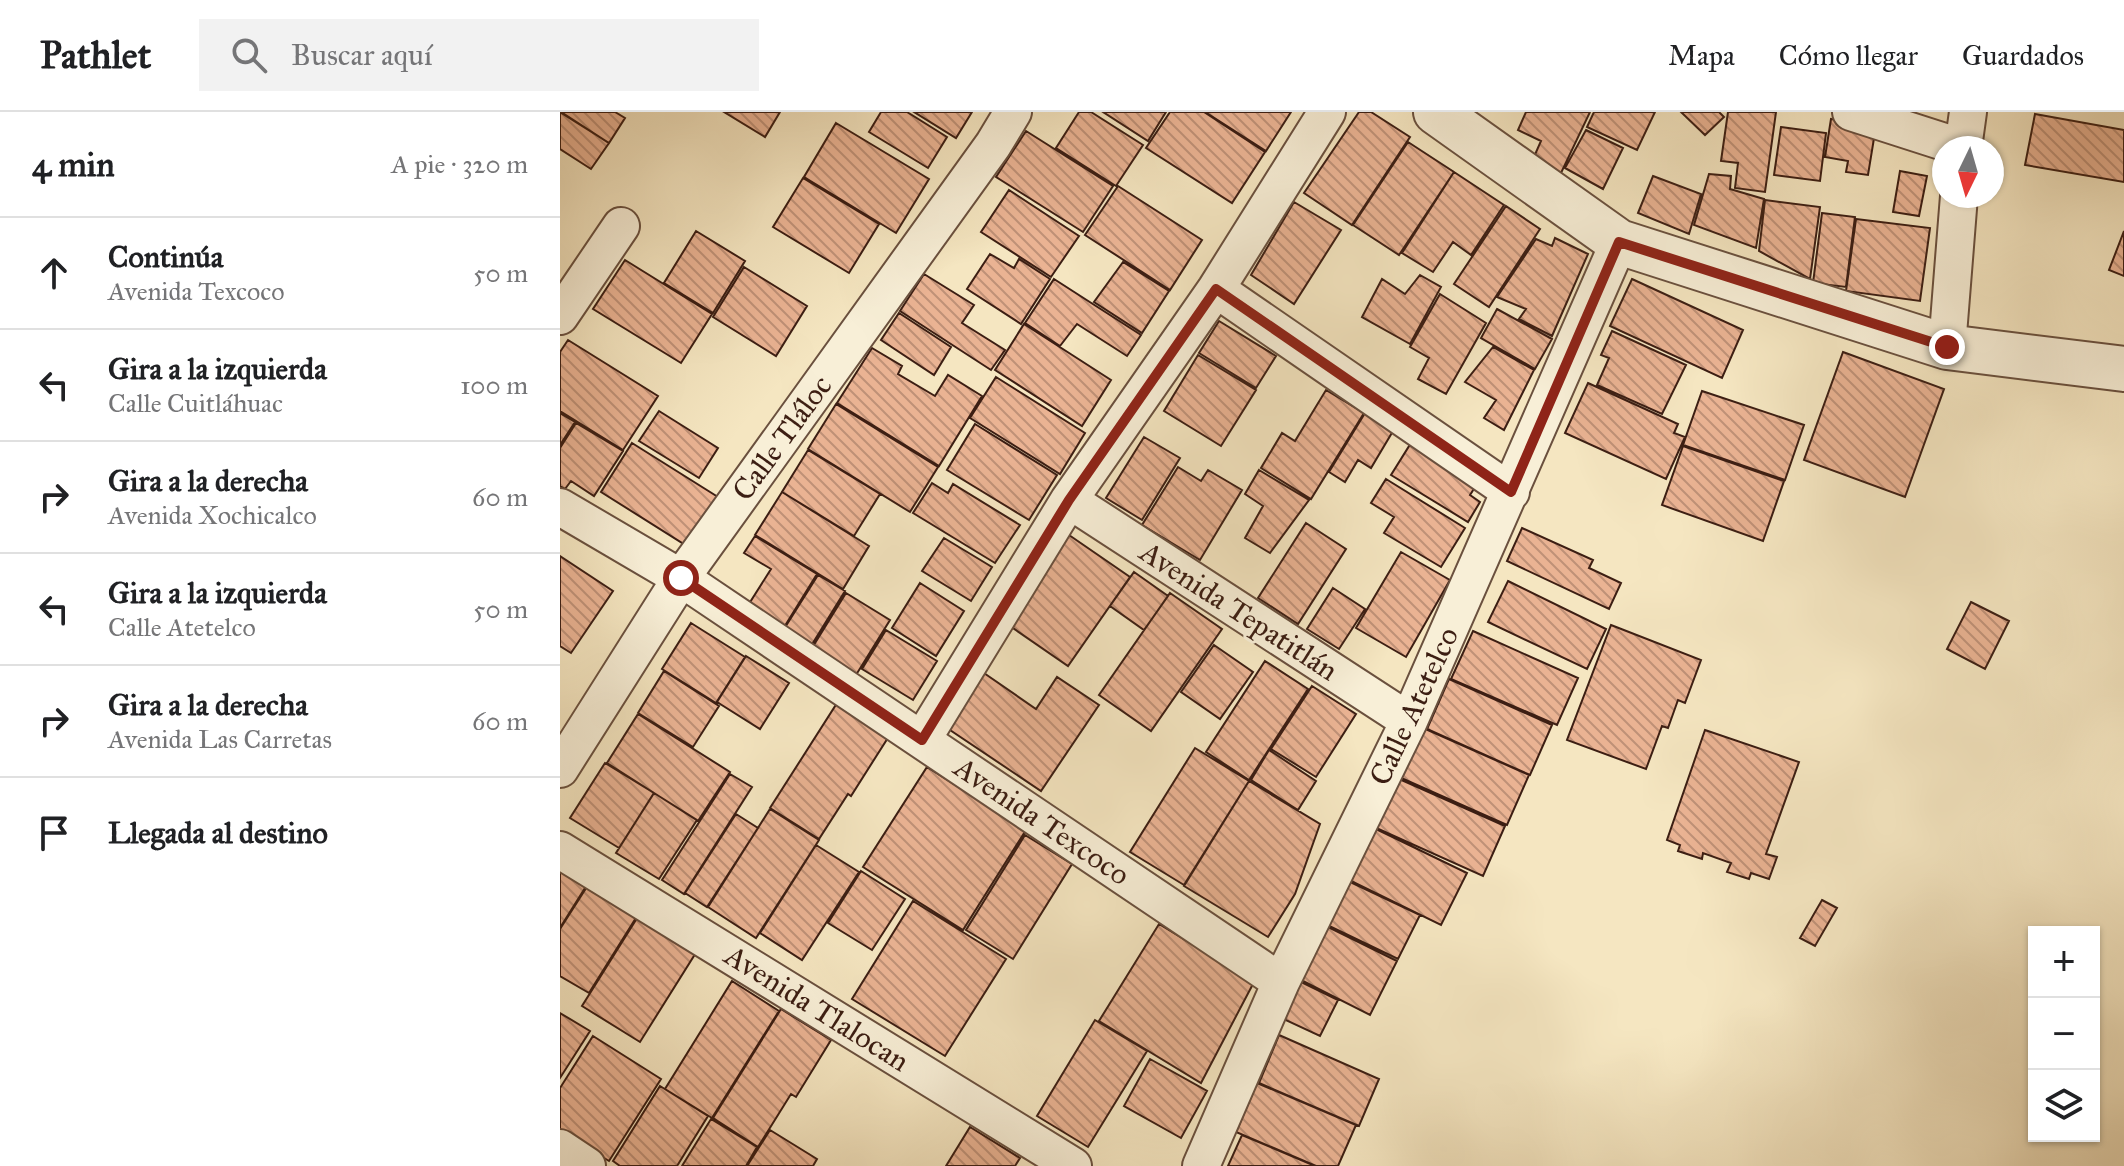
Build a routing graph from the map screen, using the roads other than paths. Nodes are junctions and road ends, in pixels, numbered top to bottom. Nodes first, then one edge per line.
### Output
1 (1013, 112) edge
2 (1327, 112) edge
3 (1436, 112) edge
4 (1851, 112) edge
5 (1968, 112) edge
6 (1965, 136) edge
7 (1932, 138) edge
8 (1958, 208) edge
9 (621, 226) dead end
10 (1619, 242) junction
11 (1216, 289) junction
12 (560, 316) edge
13 (1947, 347) junction
14 (2124, 369) edge
15 (1511, 492) junction
16 (1069, 500) junction
17 (560, 507) edge
18 (681, 578) junction
19 (1409, 721) junction
20 (922, 740) junction
21 (560, 769) edge
22 (560, 850) edge
23 (1281, 982) junction
24 (560, 1148) edge
25 (587, 1166) edge
26 (1073, 1166) edge
27 (1201, 1166) edge

1 - 18 street, Calle Tláloc
2 - 11 street
3 - 10 street
4 - 7 street
5 - 6 street
8 - 13 street
9 - 12 street
10 - 13 street
10 - 15 street, Calle Atetelco
11 - 15 street
11 - 16 street
13 - 14 street
15 - 19 street, Calle Atetelco
16 - 19 street, Avenida Tepatitlán
16 - 20 street
17 - 18 street, Avenida Texcoco
18 - 20 street, Avenida Texcoco
18 - 21 street, Calle Tláloc
19 - 23 street, Calle Atetelco
20 - 23 street, Avenida Texcoco
22 - 26 street, Avenida Tlalocan
23 - 27 street, Calle Atetelco
24 - 25 street

